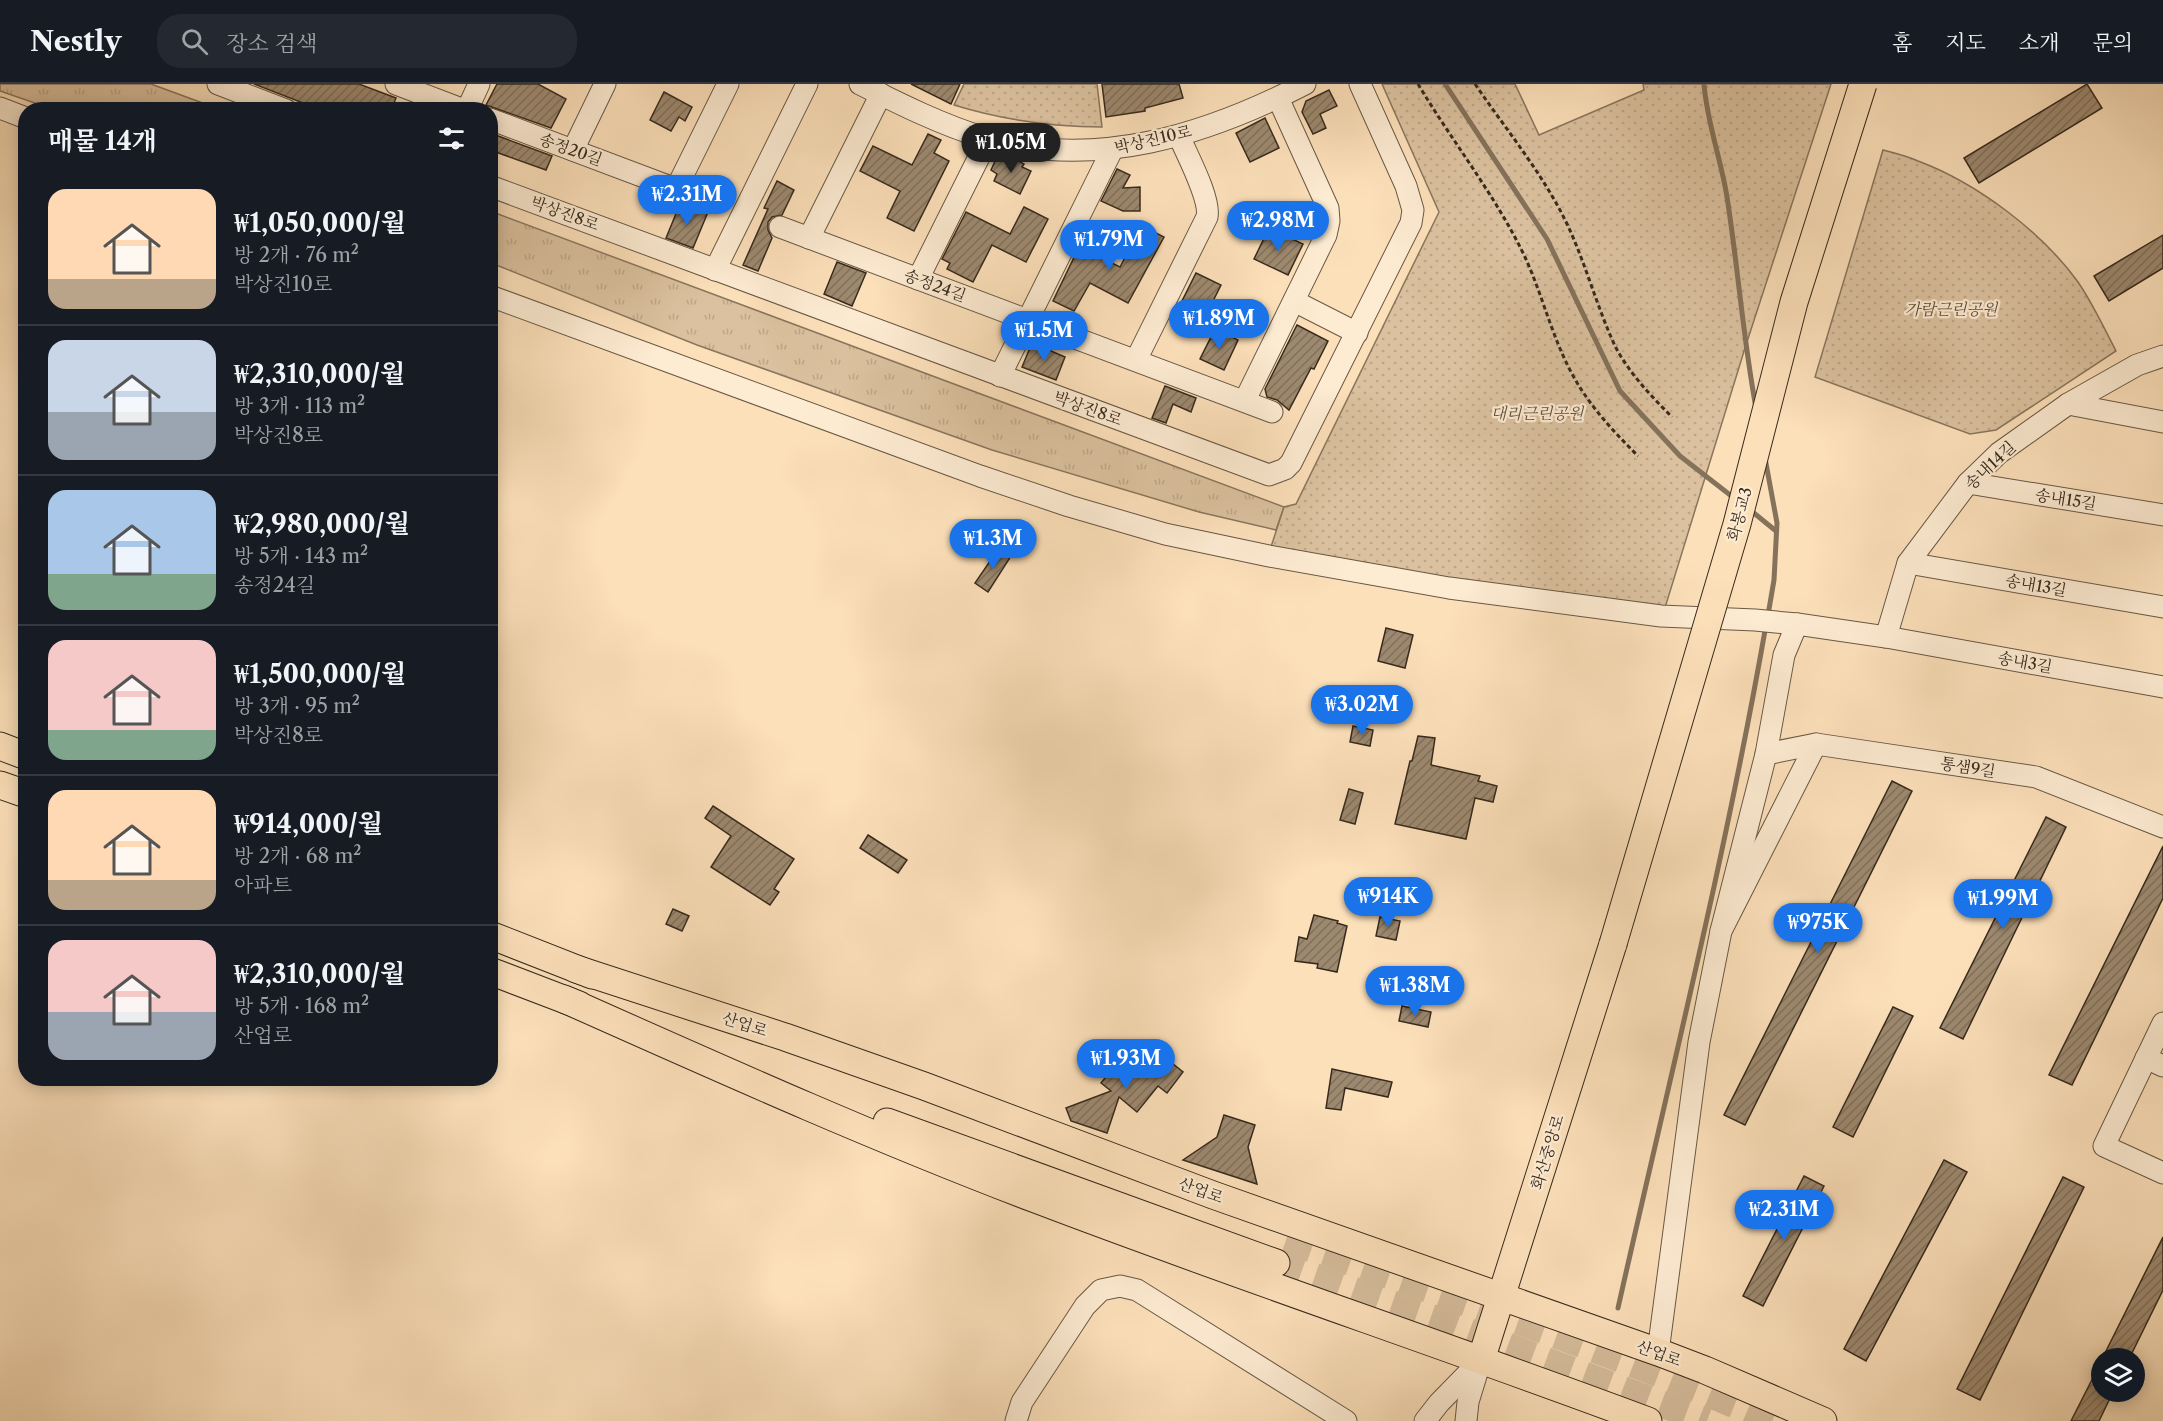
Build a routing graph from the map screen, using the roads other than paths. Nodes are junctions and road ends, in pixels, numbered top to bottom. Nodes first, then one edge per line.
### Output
1 (218, 84) edge
2 (396, 84) edge
3 (479, 84) edge
4 (605, 84) edge
5 (728, 84) edge
6 (807, 84) edge
7 (860, 84) edge
8 (1305, 84) edge
9 (1360, 84) edge
10 (1863, 84) edge
11 (881, 94) junction
12 (1278, 98) junction
13 (265, 102) edge
14 (444, 102) edge
15 (469, 102) edge
16 (0, 108) edge
17 (18, 115) edge
18 (498, 122) edge
19 (1179, 136) junction
20 (988, 139) junction
21 (573, 150) junction
22 (1112, 150) junction
23 (498, 189) edge
24 (676, 189) junction
25 (702, 198) dead end
26 (780, 227) dead end
27 (809, 238) junction
28 (715, 270) junction
29 (918, 279) junction
30 (498, 299) edge
31 (1294, 301) junction
32 (1028, 319) junction
33 (1357, 333) junction
34 (2163, 356) edge
35 (1136, 360) junction
36 (1000, 376) junction
37 (1245, 400) junction
38 (2068, 404) junction
39 (1272, 412) dead end
40 (2163, 422) edge
41 (1968, 483) junction
42 (2163, 515) edge
43 (1908, 563) junction
44 (2163, 607) edge
45 (1788, 624) junction
46 (1887, 637) junction
47 (2163, 687) edge
48 (1816, 744) junction
49 (0, 746) edge
50 (18, 753) edge
51 (1766, 754) junction
52 (0, 784) edge
53 (18, 791) edge
54 (2163, 827) edge
55 (1721, 931) junction
56 (498, 939) edge
57 (1613, 944) joint
58 (576, 969) junction
59 (498, 974) edge
60 (564, 999) junction
61 (2163, 1023) edge
62 (2154, 1062) edge
63 (2163, 1173) edge
64 (1502, 1297) junction
65 (1658, 1352) junction
66 (1481, 1360) junction
67 (1016, 1421) edge
68 (1346, 1421) edge
69 (1425, 1421) edge
70 (1466, 1421) edge
71 (1648, 1421) edge
72 (1823, 1421) edge

1 - 13 street
2 - 14 street
3 - 15 street
4 - 21 street
5 - 24 street
6 - 28 street
7 - 11 street, 박상진10로
8 - 12 street, 박상진10로
9 - 33 street, 박상진8로
10 - 57 main road, 화봉교3, bridge
11 - 20 street, 박상진10로
11 - 27 street
12 - 19 street, 박상진10로
12 - 31 street
16 - 17 street
18 - 21 street, 송정20길
19 - 22 street, 박상진10로
19 - 35 street
20 - 22 street, 박상진10로
20 - 29 street
21 - 24 street, 송정20길
22 - 32 street
23 - 28 street, 박상진8로
24 - 25 street, 송정20길
26 - 27 street, 송정24길
27 - 29 street, 송정24길
28 - 36 street, 박상진8로
29 - 32 street, 송정24길
30 - 45 street, 송내3길
31 - 33 street
31 - 37 street
32 - 35 street, 송정24길
32 - 36 street
33 - 36 street, 박상진8로
34 - 38 street, 송내14길
35 - 37 street, 송정24길
37 - 39 street, 송정24길
38 - 40 street
38 - 41 street, 송내14길
41 - 42 street, 송내15길
41 - 43 street, 송내14길
43 - 44 street, 송내13길
43 - 46 street, 송내14길
45 - 46 street, 송내3길
45 - 51 street
46 - 47 street, 송내3길
48 - 51 street, 통샘9길
48 - 54 street, 통샘9길
48 - 55 street
49 - 50 main road
51 - 55 street
52 - 53 main road
55 - 65 street
56 - 58 main road, 산업로
57 - 64 main road, 화산중앙로
58 - 60 main road, 산업로
58 - 64 main road, 산업로
59 - 60 main road, 산업로
60 - 66 main road, 산업로
61 - 62 street
62 - 63 street
64 - 65 main road, 산업로
64 - 66 main road, 화산중앙로
65 - 72 main road, 산업로
66 - 69 street
66 - 70 street
66 - 71 main road, 산업로
67 - 68 street

